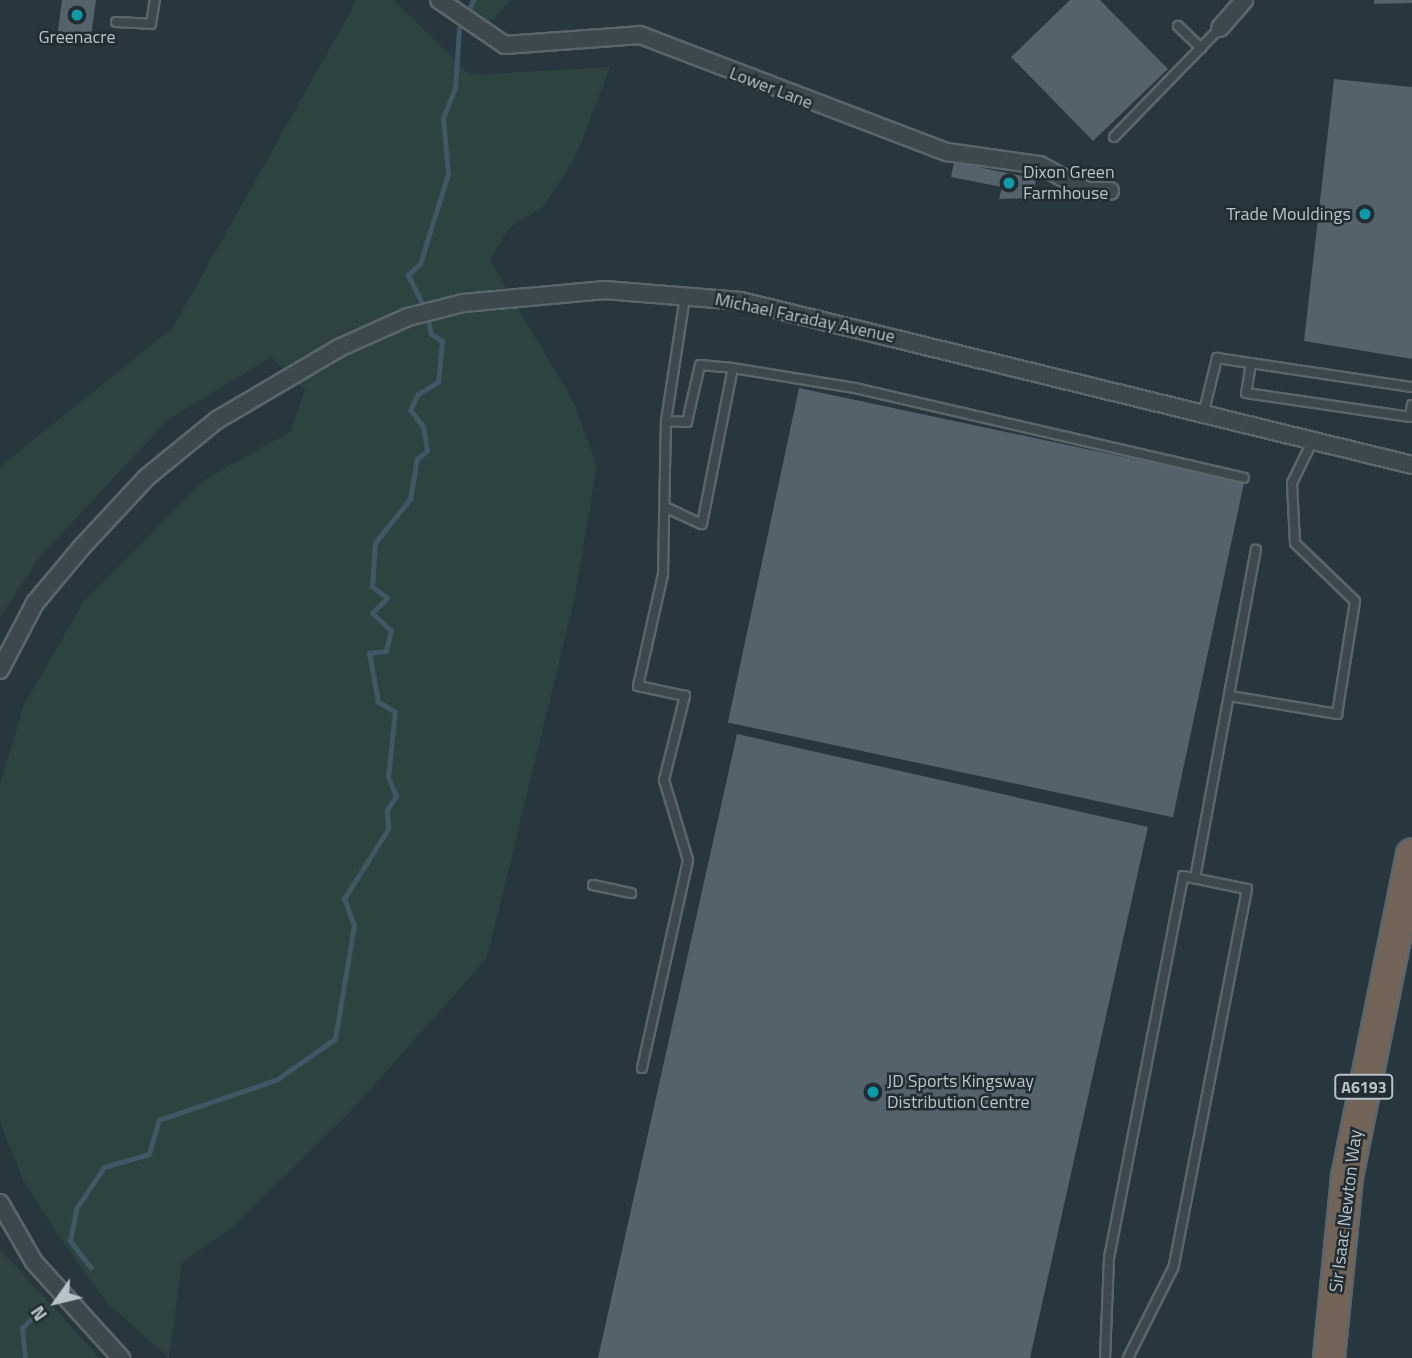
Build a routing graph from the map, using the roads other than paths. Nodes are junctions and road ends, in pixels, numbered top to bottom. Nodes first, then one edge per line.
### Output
1 (155, 0) edge
2 (439, 0) edge
3 (1244, 0) edge
4 (116, 22) dead end
5 (1178, 26) dead end
6 (1220, 28) joint
7 (1201, 48) junction
8 (1114, 137) dead end
9 (1110, 191) dead end
10 (686, 294) junction
11 (1251, 363) junction
12 (733, 368) junction
13 (1412, 387) edge
14 (1412, 405) edge
15 (1203, 415) junction
16 (666, 421) junction
17 (1313, 440) junction
18 (1410, 462) edge
19 (1244, 478) dead end
20 (667, 508) junction
21 (1256, 550) dead end
22 (0, 670) edge
23 (1230, 696) junction
24 (1412, 854) edge
25 (1195, 878) junction
26 (593, 886) dead end
27 (631, 893) dead end
28 (642, 1068) dead end
29 (0, 1203) edge
30 (1332, 1322) junction
31 (121, 1358) edge
32 (1105, 1358) edge
33 (1128, 1358) edge
34 (1329, 1358) edge
35 (1345, 1358) edge

1 - 4 lane
2 - 9 street, Lower Lane
3 - 6 street
5 - 7 lane
6 - 7 lane
7 - 8 lane
10 - 15 street, Michael Faraday Avenue
10 - 16 lane
10 - 22 street, Michael Faraday Avenue
11 - 13 lane
11 - 14 lane
11 - 15 lane
12 - 16 lane
12 - 19 lane
12 - 20 lane
15 - 17 street, Michael Faraday Avenue
16 - 20 lane
17 - 18 street, Michael Faraday Avenue
17 - 23 lane
20 - 28 lane
21 - 23 lane
23 - 25 lane
24 - 30 highway, Sir Isaac Newton Way / A6193
25 - 32 lane
25 - 33 lane
26 - 27 lane
29 - 31 street
30 - 34 highway, Sir Isaac Newton Way / A6193
30 - 35 highway, Sir Isaac Newton Way / A6193

